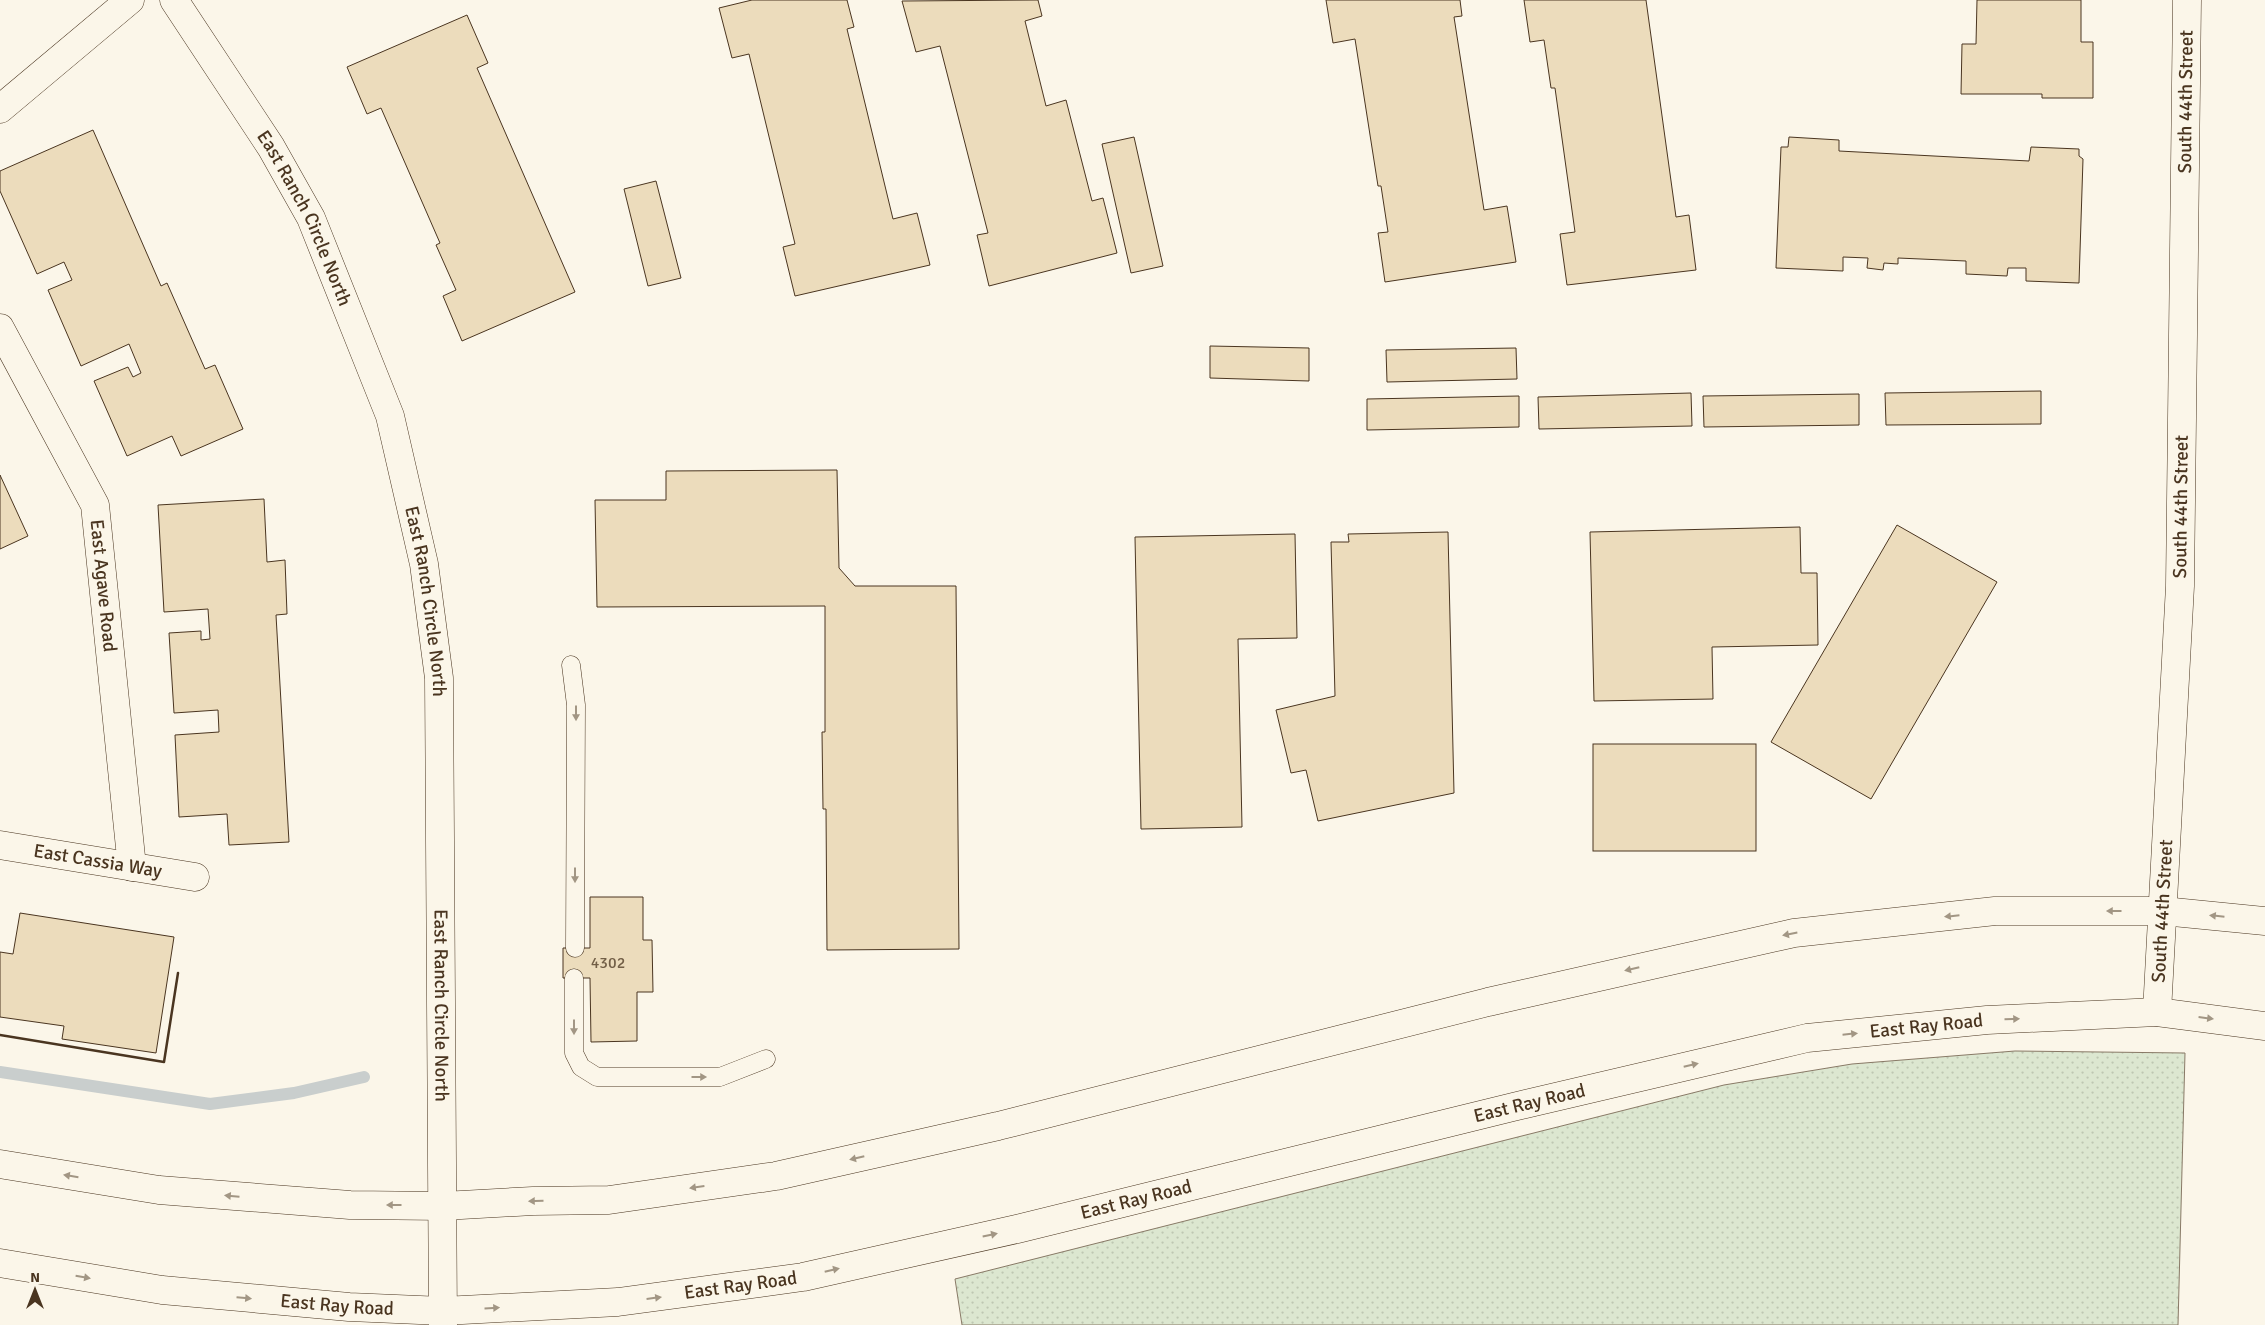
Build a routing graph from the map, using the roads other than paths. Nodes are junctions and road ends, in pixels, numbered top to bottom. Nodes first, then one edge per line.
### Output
1 (130, 0) edge
2 (174, 0) edge
3 (2187, 0) edge
4 (0, 109) edge
5 (0, 328) edge
6 (571, 665) dead end
7 (0, 845) edge
8 (132, 867) junction
9 (195, 877) dead end
10 (2163, 910) junction
11 (2265, 921) edge
12 (575, 948) dead end
13 (574, 978) dead end
14 (2157, 1012) junction
15 (2265, 1026) edge
16 (766, 1059) dead end
17 (0, 1164) edge
18 (442, 1206) junction
19 (0, 1263) edge
20 (443, 1318) edge

1 - 4 main road
2 - 18 main road, East Ranch Circle North
3 - 10 main road, South 44th Street
5 - 8 main road, East Agave Road
6 -> 12 lane
7 - 8 main road, East Cassia Way
8 - 9 main road, East Cassia Way
11 -> 10 main road
10 - 14 main road, South 44th Street
10 -> 18 main road
13 -> 16 lane
14 -> 15 main road, East Ray Road
20 -> 14 main road, East Ray Road
18 -> 17 main road
18 - 20 main road, East Ranch Circle North
19 -> 20 main road, East Ray Road

